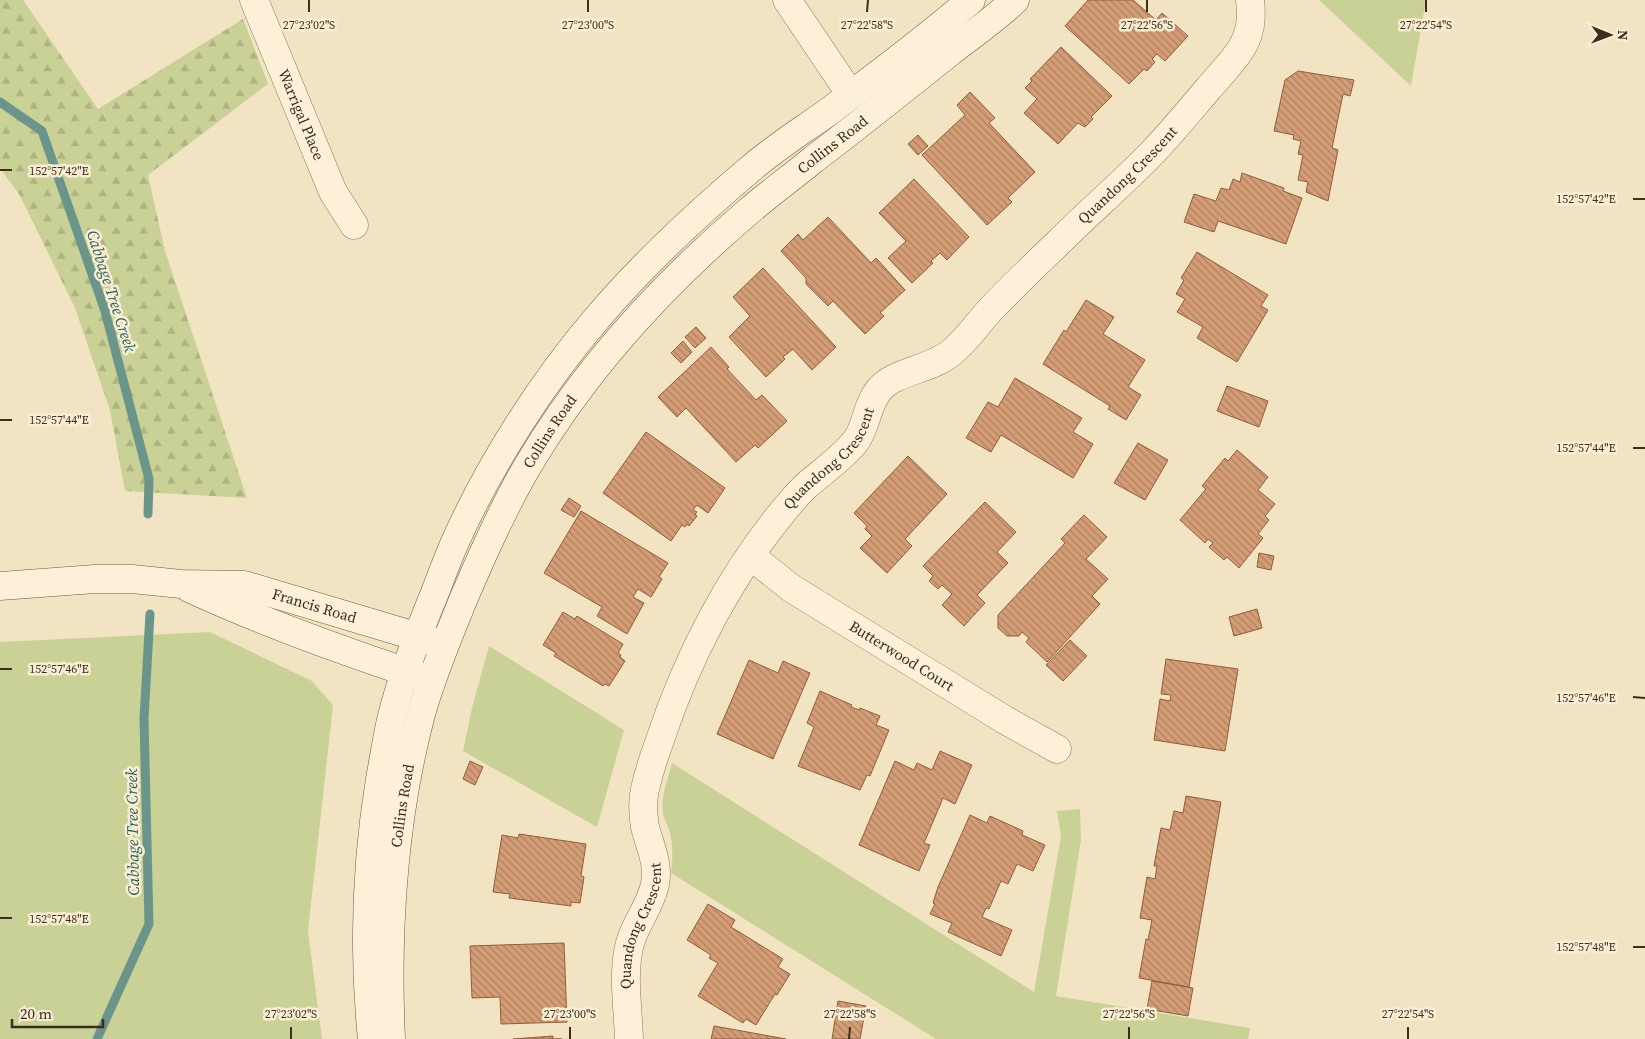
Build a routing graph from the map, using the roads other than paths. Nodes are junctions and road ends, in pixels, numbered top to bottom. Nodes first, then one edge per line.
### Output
1 (254, 0) edge
2 (787, 0) edge
3 (972, 0) edge
4 (1015, 0) edge
5 (1250, 0) edge
6 (851, 95) junction
7 (354, 225) dead end
8 (751, 556) junction
9 (181, 584) junction
10 (0, 586) edge
11 (416, 636) junction
12 (444, 645) junction
13 (404, 671) junction
14 (432, 680) junction
15 (1057, 749) dead end
16 (372, 1039) edge
17 (391, 1039) edge
18 (629, 1039) edge

1 - 7 street, Warrigal Place
2 - 6 street
3 - 6 street, Collins Road
4 - 12 street, Collins Road
5 - 8 street, Quandong Crescent
6 - 11 street, Collins Road
8 - 15 street, Butterwood Court
8 - 18 street, Quandong Crescent
9 - 10 street, Francis Road
9 - 11 street, Francis Road
9 - 13 street, Francis Road
11 - 12 street, Francis Road
11 - 13 street, Collins Road
12 - 14 street, Collins Road
13 - 14 street, Francis Road
13 - 16 street, Collins Road
14 - 17 street, Collins Road

